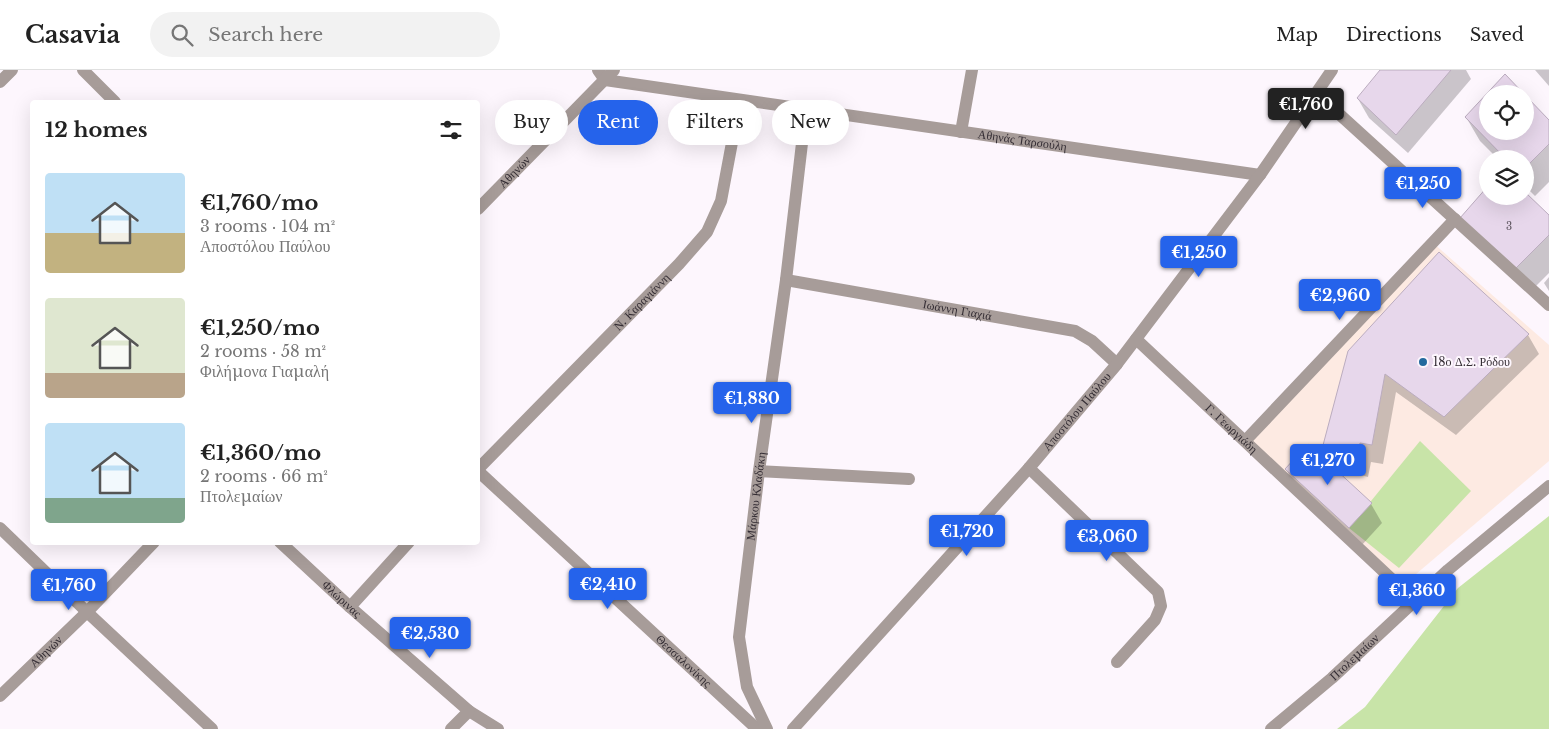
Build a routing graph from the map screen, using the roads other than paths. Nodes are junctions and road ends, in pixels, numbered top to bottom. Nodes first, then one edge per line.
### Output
1 (12, 70) edge
2 (83, 70) edge
3 (614, 70) edge
4 (972, 70) edge
5 (1332, 70) edge
6 (602, 75) edge
7 (0, 82) edge
8 (1316, 93) junction
9 (113, 100) edge
10 (740, 100) edge
11 (849, 115) edge
12 (961, 132) junction
13 (732, 145) edge
14 (802, 145) edge
15 (1260, 175) junction
16 (480, 206) edge
17 (1454, 219) junction
18 (786, 280) junction
19 (1549, 305) edge
20 (1136, 340) junction
21 (1117, 364) junction
22 (1245, 441) junction
23 (480, 468) edge
24 (1029, 468) junction
25 (759, 470) junction
26 (480, 472) edge
27 (909, 479) dead end
28 (1549, 486) edge
29 (0, 528) edge
30 (151, 545) edge
31 (283, 545) edge
32 (406, 545) edge
33 (1414, 600) junction
34 (350, 607) junction
35 (87, 612) junction
36 (1117, 662) dead end
37 (0, 696) edge
38 (469, 711) junction
39 (212, 729) edge
40 (450, 729) edge
41 (498, 729) edge
42 (757, 729) edge
43 (767, 729) edge
44 (793, 729) edge
45 (1271, 729) edge

1 - 7 street
2 - 9 street
3 - 6 street, Αθηνών
4 - 12 street
5 - 8 street, Αποστόλου Παύλου
6 - 10 street, Αθηνάς Ταρσούλη
6 - 16 street, Αθηνών
8 - 15 street, Αποστόλου Παύλου
8 - 17 street
11 - 12 street, Αθηνάς Ταρσούλη
12 - 15 street, Αθηνάς Ταρσούλη
13 - 23 street, Ν. Καραγιάννη
14 - 18 street, Μάρκου Κλαδάκη
15 - 20 street, Αποστόλου Παύλου
17 - 19 street
17 - 22 street
18 - 21 street, Ιωάννη Γιαχιά
18 - 25 street, Μάρκου Κλαδάκη
20 - 21 street, Αποστόλου Παύλου
20 - 22 street, Γ. Γεωργιάδη
21 - 24 street, Αποστόλου Παύλου
22 - 33 street, Γ. Γεωργιάδη
24 - 36 street
24 - 44 street, Αποστόλου Παύλου
25 - 27 street
25 - 43 street, Μάρκου Κλαδάκη
26 - 42 street, Θεσσαλονίκης
28 - 33 street, Πτολεμαίων
29 - 35 street
30 - 35 street, Αθηνών
31 - 34 street, Φλώρινας
32 - 34 street
33 - 45 street, Πτολεμαίων
34 - 38 street, Φλώρινας
35 - 37 street, Αθηνών
35 - 39 street
38 - 40 street
38 - 41 street, Φλώρινας

